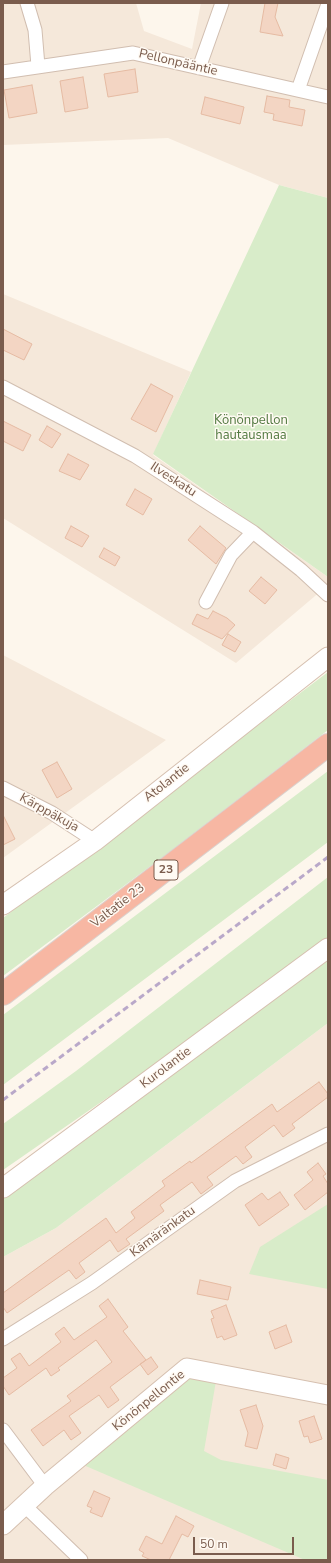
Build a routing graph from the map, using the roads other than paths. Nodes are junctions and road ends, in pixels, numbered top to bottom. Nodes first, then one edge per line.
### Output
1 (27, 3) edge
2 (222, 3) edge
3 (328, 4) edge
4 (38, 66) junction
5 (199, 68) junction
6 (3, 72) edge
7 (298, 90) junction
8 (328, 97) edge
9 (3, 387) edge
10 (253, 532) junction
11 (328, 595) edge
12 (206, 602) dead end
13 (328, 657) edge
14 (328, 745) edge
15 (3, 788) edge
16 (95, 841) junction
17 (3, 904) edge
18 (328, 948) edge
19 (3, 994) edge
20 (328, 1134) edge
21 (3, 1188) edge
22 (3, 1339) edge
23 (328, 1395) edge
24 (3, 1430) edge
25 (45, 1486) junction
26 (25, 1506) junction
27 (3, 1525) edge
28 (81, 1560) edge

1 - 4 street
2 - 5 street
3 - 7 street
4 - 5 street, Pellonpääntie
4 - 6 street, Pellonpääntie
5 - 7 street, Pellonpääntie
7 - 8 street, Pellonpääntie
9 - 10 street, Ilveskatu
10 - 11 street, Ilveskatu
10 - 12 street
13 - 16 street, Atolantie
14 - 19 highway, Valtatie 23 / 23
15 - 16 street, Kärppäkuja
16 - 17 street, Atolantie
18 - 21 street, Kurolantie
20 - 22 street, Kämäränkatu
23 - 25 street, Könönpellontie
24 - 25 street
25 - 26 street, Könönpellontie
26 - 27 street, Könönpellontie
26 - 28 street

